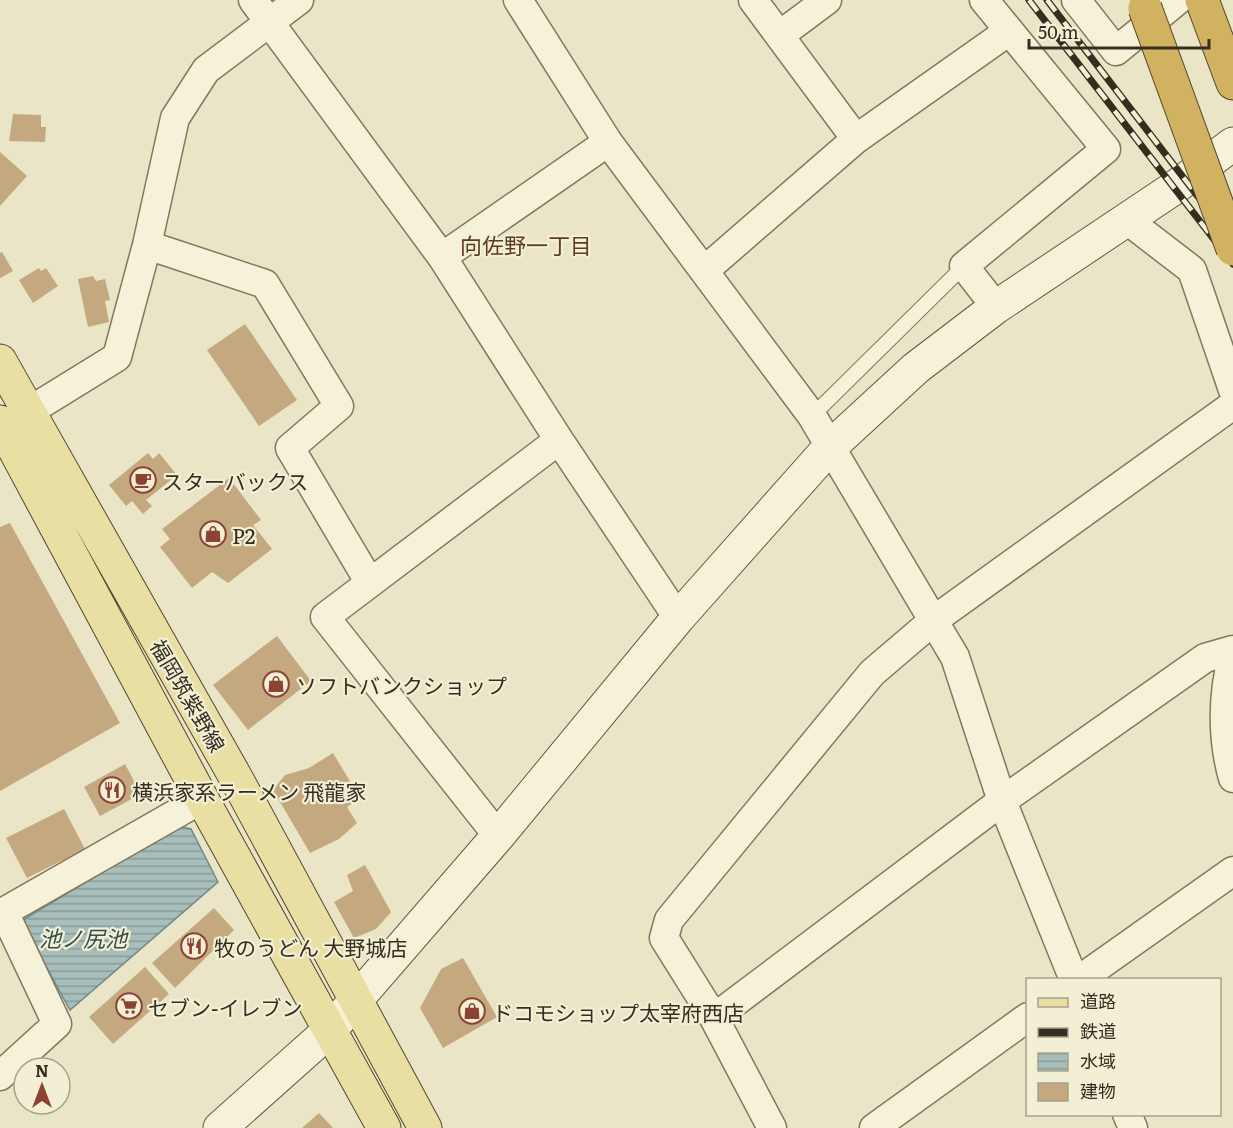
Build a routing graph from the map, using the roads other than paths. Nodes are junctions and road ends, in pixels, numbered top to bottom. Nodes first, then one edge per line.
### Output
1 (253, 0) edge
2 (299, 0) edge
3 (518, 0) edge
4 (753, 0) edge
5 (827, 0) edge
6 (984, 0) edge
7 (1076, 0) edge
8 (1178, 0) edge
9 (1202, 0) edge
10 (1143, 4) edge
11 (272, 23) junction
12 (1009, 31) junction
13 (780, 35) junction
14 (1233, 83) edge
15 (856, 139) junction
16 (608, 142) junction
17 (1233, 144) edge
18 (1127, 220) junction
19 (147, 245) junction
20 (1233, 249) edge
21 (442, 257) junction
22 (964, 266) junction
23 (705, 270) junction
24 (996, 307) junction
25 (0, 361) edge
26 (1233, 390) edge
27 (1233, 405) edge
28 (812, 416) junction
29 (7, 421) edge
30 (559, 440) junction
31 (829, 448) junction
32 (370, 583) junction
33 (678, 618) junction
34 (934, 620) junction
35 (1233, 650) edge
36 (1233, 656) edge
37 (1233, 778) edge
38 (202, 799) junction
39 (1002, 801) junction
40 (498, 836) junction
41 (1233, 871) edge
42 (2, 913) edge
43 (1073, 978) edge
44 (1082, 978) edge
45 (356, 1000) junction
46 (714, 1018) junction
47 (1026, 1018) edge
48 (330, 1030) junction
49 (0, 1076) edge
50 (220, 1128) edge
51 (384, 1128) edge
52 (425, 1128) edge
53 (772, 1128) edge
54 (874, 1128) edge

1 - 11 street
2 - 11 street
3 - 16 street
4 - 13 street
5 - 13 street
6 - 12 street
7 - 8 street
9 - 14 highway
10 - 20 highway, bridge
11 - 19 street
11 - 21 street
12 - 15 street
12 - 22 street
13 - 15 street
15 - 23 street
16 - 21 street
16 - 23 street
17 - 18 street
18 - 24 street
18 - 26 street
19 - 29 street
19 - 32 street
21 - 30 street
22 - 24 street
22 - 28 lane
23 - 28 street
24 - 31 street
25 - 29 main road, 福岡筑紫野線
27 - 34 street
28 - 31 street
29 - 38 main road, 福岡筑紫野線
29 - 45 main road, 福岡筑紫野線
30 - 32 street
30 - 33 street
31 - 33 street
31 - 34 street
32 - 40 street
33 - 40 street
34 - 39 street
34 - 46 street
35 - 39 street
36 - 37 street
38 - 42 street
38 - 48 main road, 福岡筑紫野線
39 - 43 street
39 - 46 street
40 - 45 street
41 - 44 street
42 - 49 street
45 - 48 street
45 - 52 main road, 福岡筑紫野線
46 - 53 street
47 - 54 street
48 - 50 street
48 - 51 main road, 福岡筑紫野線

